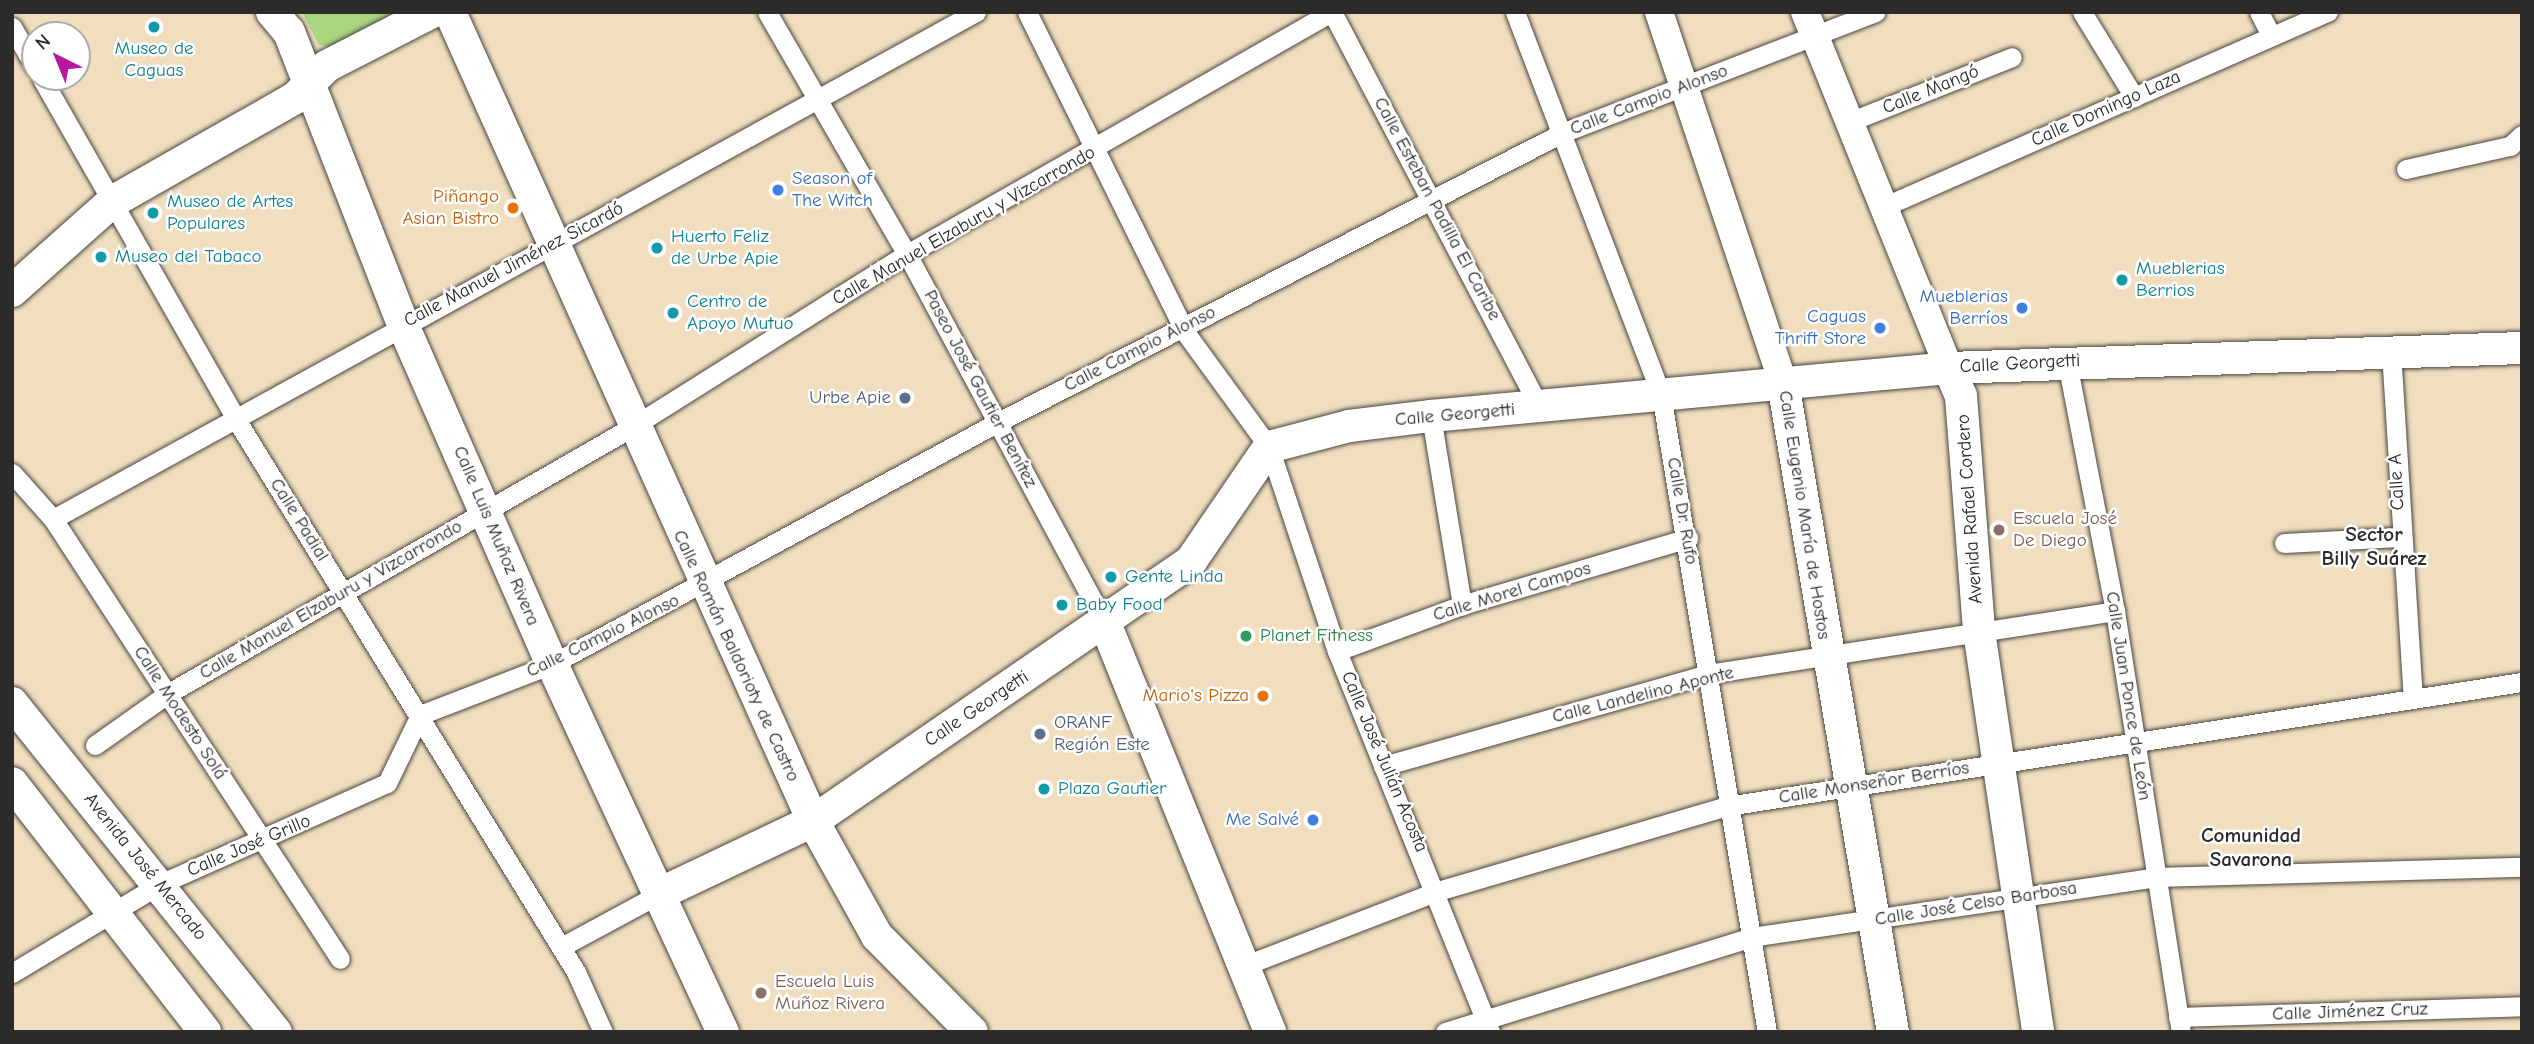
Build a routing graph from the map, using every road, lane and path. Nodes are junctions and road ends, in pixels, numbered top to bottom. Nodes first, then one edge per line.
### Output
1 (432, 12) edge
2 (450, 12) edge
3 (767, 12) edge
4 (976, 12) edge
5 (1027, 12) edge
6 (1331, 12) edge
7 (1515, 12) edge
8 (1659, 12) edge
9 (1875, 12) edge
10 (2082, 12) edge
11 (2259, 12) edge
12 (2328, 12) edge
13 (284, 19) edge
14 (1810, 24) edge
15 (12, 27) edge
16 (2271, 36) junction
17 (21, 43) edge
18 (2012, 57) dead end
19 (308, 81) junction
20 (1685, 86) junction
21 (49, 91) edge
22 (816, 97) junction
23 (2134, 97) junction
24 (1849, 122) junction
25 (1562, 133) junction
26 (2522, 135) edge
27 (1097, 150) junction
28 (2406, 169) dead end
29 (1433, 197) junction
30 (112, 202) junction
31 (1884, 207) junction
32 (555, 245) junction
33 (907, 254) junction
34 (12, 291) edge
35 (403, 325) junction
36 (1186, 326) junction
37 (2522, 348) edge
38 (2391, 351) junction
39 (2067, 362) junction
40 (1949, 368) junction
41 (1783, 383) junction
42 (1661, 394) junction
43 (1539, 407) junction
44 (234, 416) junction
45 (1431, 416) junction
46 (998, 422) junction
47 (632, 427) junction
48 (1269, 447) junction
49 (12, 473) edge
50 (487, 511) junction
51 (53, 519) junction
52 (2399, 537) junction
53 (1688, 538) junction
54 (2284, 543) dead end
55 (703, 587) junction
56 (342, 590) junction
57 (1461, 605) junction
58 (2115, 611) junction
59 (1105, 622) junction
60 (1979, 631) junction
61 (1337, 651) junction
62 (1827, 657) junction
63 (552, 664) junction
64 (1707, 674) junction
65 (2522, 682) edge
66 (167, 694) junction
67 (2413, 697) junction
68 (12, 703) edge
69 (420, 715) junction
70 (2136, 742) junction
71 (94, 745) dead end
72 (1996, 764) junction
73 (1382, 766) junction
74 (12, 783) edge
75 (1850, 787) junction
76 (1727, 806) junction
77 (813, 821) junction
78 (265, 841) junction
79 (2522, 867) edge
80 (2156, 877) junction
81 (160, 884) junction
82 (1438, 891) junction
83 (657, 895) junction
84 (2017, 898) junction
85 (112, 913) junction
86 (1872, 920) junction
87 (1751, 937) junction
88 (561, 947) junction
89 (340, 959) dead end
90 (1246, 965) junction
91 (12, 973) edge
92 (2522, 1006) edge
93 (1487, 1024) edge
94 (2179, 1024) edge
95 (205, 1032) edge
96 (276, 1032) edge
97 (603, 1032) edge
98 (723, 1032) edge
99 (972, 1032) edge
100 (1270, 1032) edge
101 (1445, 1032) edge
102 (1767, 1032) edge
103 (1893, 1032) edge
104 (2038, 1032) edge

1 - 19 main road
2 - 32 main road, Calle Román Baldorioty de Castro
3 - 22 street, Paseo José Gautier Benítez
4 - 22 street, Calle Manuel Jiménez Sicardó
5 - 27 street, Calle José Julián Acosta
6 - 27 street, Calle Manuel Elzaburu y Vizcarrondo
6 - 29 street, Calle Esteban Padilla El Caribe
7 - 25 street, Calle Dr. Rufo
8 - 20 main road, Calle Eugenio María de Hostos
9 - 14 street, Calle Campio Alonso
10 - 23 street
11 - 16 street
12 - 16 street, Calle Domingo Laza
13 - 19 main road, Calle Luis Muñoz Rivera
14 - 20 street, Calle Campio Alonso
14 - 24 main road, Avenida Rafael Cordero
15 - 17 street
16 - 23 street, Calle Domingo Laza
18 - 24 street, Calle Mangó
19 - 30 main road
19 - 35 main road, Calle Luis Muñoz Rivera
20 - 25 street, Calle Campio Alonso
20 - 41 main road, Calle Eugenio María de Hostos
21 - 30 street, Calle Padial
22 - 32 street, Calle Manuel Jiménez Sicardó
22 - 33 street, Paseo José Gautier Benítez
23 - 31 street, Calle Domingo Laza
24 - 31 main road, Avenida Rafael Cordero
25 - 29 street, Calle Campio Alonso
25 - 42 street, Calle Dr. Rufo
26 - 28 street
27 - 33 street, Calle Manuel Elzaburu y Vizcarrondo
27 - 36 street, Calle José Julián Acosta
29 - 36 street, Calle Campio Alonso
29 - 43 street, Calle Esteban Padilla El Caribe
30 - 34 main road
30 - 44 street, Calle Padial
31 - 40 main road, Avenida Rafael Cordero
32 - 35 street, Calle Manuel Jiménez Sicardó
32 - 47 main road, Calle Román Baldorioty de Castro
33 - 46 street, Paseo José Gautier Benítez
33 - 47 street, Calle Manuel Elzaburu y Vizcarrondo
35 - 44 street, Calle Manuel Jiménez Sicardó
35 - 50 main road, Calle Luis Muñoz Rivera
36 - 46 street, Calle Campio Alonso
36 - 48 street, Calle José Julián Acosta
37 - 38 main road, Calle Georgetti
38 - 39 main road, Calle Georgetti
38 - 52 street, Calle A
39 - 40 main road, Calle Georgetti
39 - 58 street, Calle Juan Ponce de León
40 - 41 main road, Calle Georgetti
40 - 60 main road, Avenida Rafael Cordero
41 - 42 main road, Calle Georgetti
41 - 62 main road, Calle Eugenio María de Hostos
42 - 43 main road, Calle Georgetti
42 - 53 street, Calle Dr. Rufo
43 - 45 main road, Calle Georgetti
44 - 51 street, Calle Manuel Jiménez Sicardó
44 - 56 street, Calle Padial
45 - 48 main road, Calle Georgetti
45 - 57 street
46 - 55 street, Calle Campio Alonso
46 - 59 street, Paseo José Gautier Benítez
47 - 50 street, Calle Manuel Elzaburu y Vizcarrondo
47 - 55 main road, Calle Román Baldorioty de Castro
48 - 59 main road, Calle Georgetti
48 - 61 street, Calle José Julián Acosta
49 - 51 street, Calle Modesto Solá
50 - 56 street, Calle Manuel Elzaburu y Vizcarrondo
50 - 63 main road, Calle Luis Muñoz Rivera
51 - 66 street, Calle Modesto Solá
52 - 54 street
52 - 67 street, Calle A
53 - 57 street, Calle Morel Campos
53 - 64 street, Calle Dr. Rufo
55 - 63 street, Calle Campio Alonso
55 - 77 main road, Calle Román Baldorioty de Castro
56 - 66 street, Calle Manuel Elzaburu y Vizcarrondo
56 - 69 street, Calle Padial
57 - 61 street, Calle Morel Campos
58 - 60 street, Calle Landelino Aponte
58 - 70 street, Calle Juan Ponce de León
59 - 77 main road, Calle Georgetti
59 - 90 main road
60 - 62 street, Calle Landelino Aponte
60 - 72 main road, Avenida Rafael Cordero
61 - 73 street, Calle José Julián Acosta
62 - 64 street, Calle Landelino Aponte
62 - 75 main road, Calle Eugenio María de Hostos
63 - 69 street, Calle Campio Alonso
63 - 83 main road, Calle Luis Muñoz Rivera
64 - 73 street, Calle Landelino Aponte
64 - 76 street, Calle Dr. Rufo
65 - 67 street, Calle Monseñor Berríos
66 - 71 street, Calle Manuel Elzaburu y Vizcarrondo
66 - 78 street, Calle Modesto Solá
67 - 70 street, Calle Monseñor Berríos
68 - 81 main road, Avenida José Mercado
69 - 78 street, Calle José Grillo
69 - 88 street, Calle Padial
70 - 72 street, Calle Monseñor Berríos
70 - 80 street, Calle Juan Ponce de León
72 - 75 street, Calle Monseñor Berríos
72 - 84 main road, Avenida Rafael Cordero
73 - 82 street, Calle José Julián Acosta
74 - 85 main road
75 - 76 street, Calle Monseñor Berríos
75 - 86 main road, Calle Eugenio María de Hostos
76 - 82 street, Calle Monseñor Berríos
76 - 87 street, Calle Dr. Rufo
77 - 83 main road, Calle Georgetti
77 - 99 main road, Calle Román Baldorioty de Castro
78 - 81 street, Calle José Grillo
78 - 89 street, Calle Modesto Solá
79 - 80 street, Calle José Celso Barbosa
80 - 84 street, Calle José Celso Barbosa
80 - 94 street, Calle Juan Ponce de León
81 - 85 street, Calle José Grillo
81 - 96 main road, Avenida José Mercado
82 - 90 street, Calle Monseñor Berríos
82 - 93 street, Calle José Julián Acosta
83 - 88 street, Calle Georgetti
83 - 98 main road, Calle Luis Muñoz Rivera
84 - 86 street, Calle José Celso Barbosa
84 - 104 main road, Avenida Rafael Cordero
85 - 91 street, Calle José Grillo
85 - 95 main road
86 - 87 street, Calle José Celso Barbosa
86 - 103 main road, Calle Eugenio María de Hostos
87 - 93 street, Calle José Celso Barbosa
87 - 102 street, Calle Dr. Rufo
88 - 97 street, Calle Padial
90 - 100 main road
92 - 94 street, Calle Jiménez Cruz
93 - 101 street, Calle José Celso Barbosa

